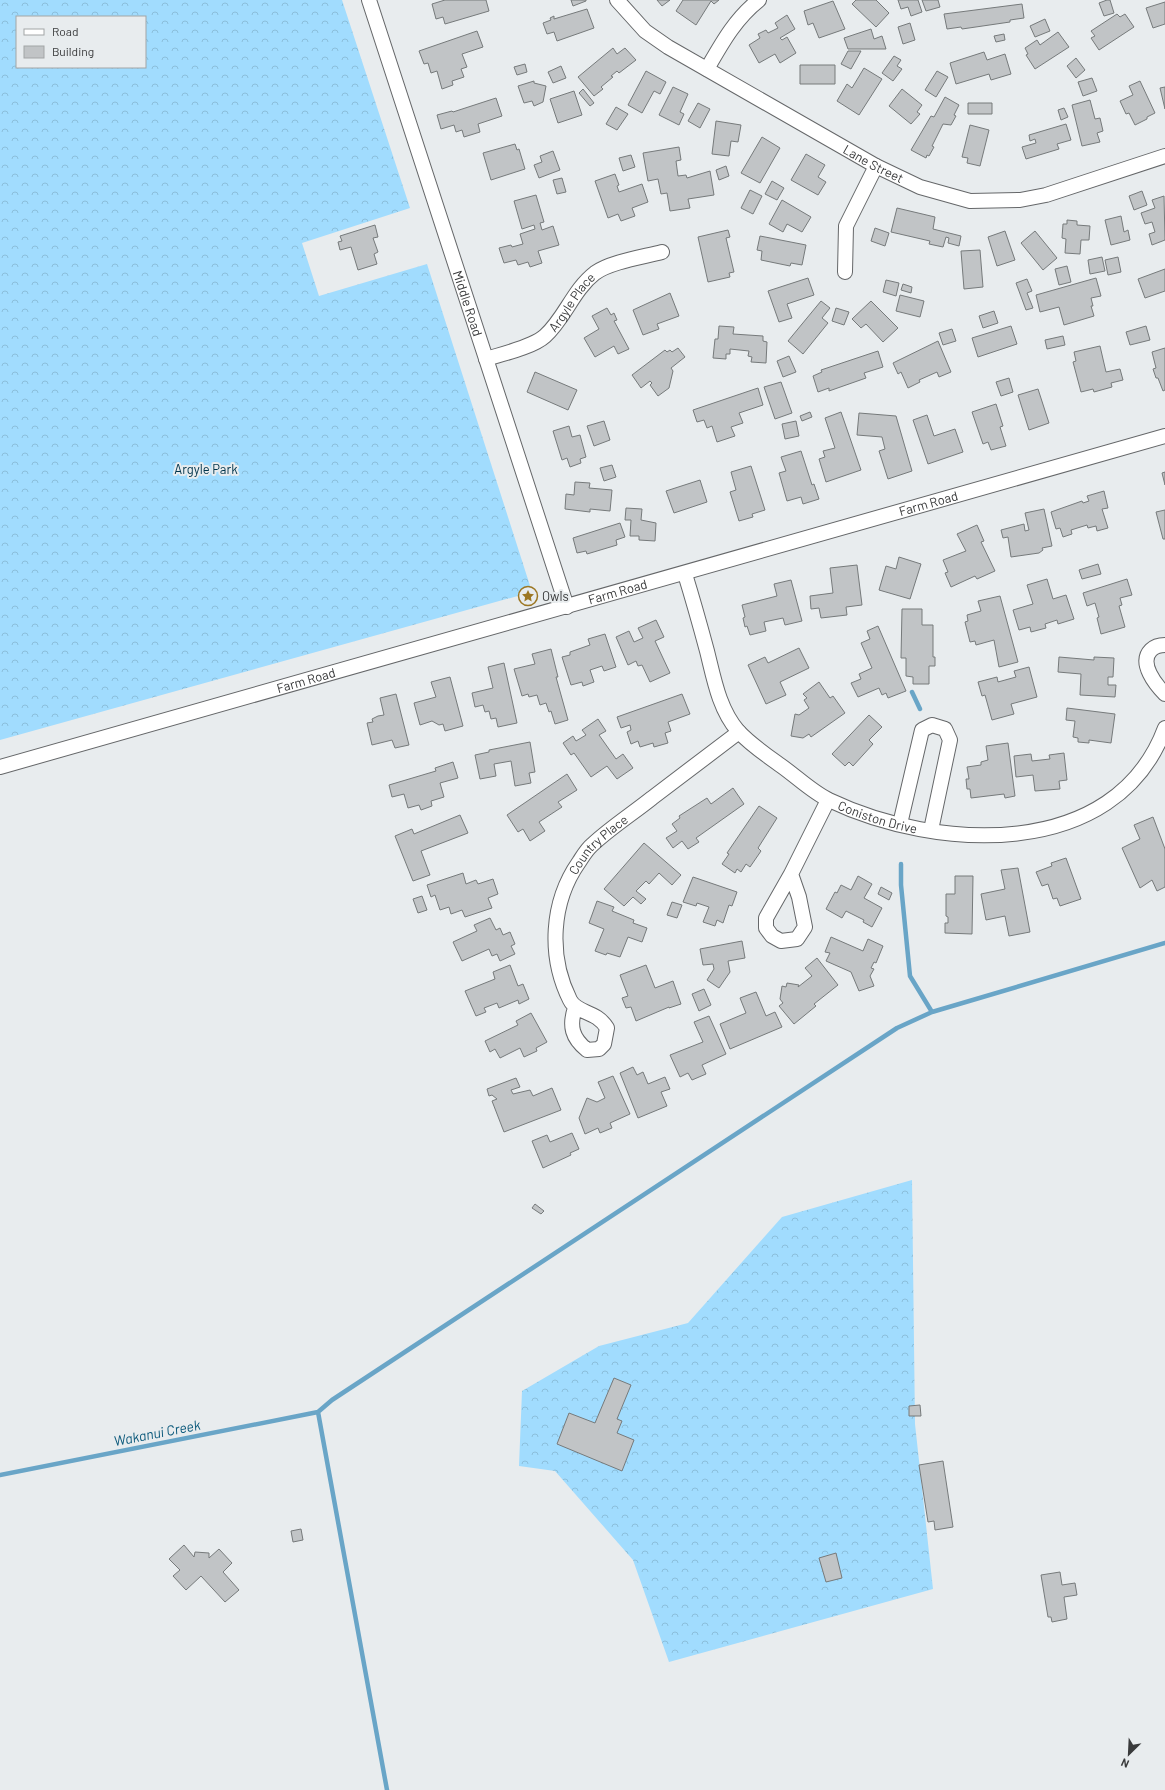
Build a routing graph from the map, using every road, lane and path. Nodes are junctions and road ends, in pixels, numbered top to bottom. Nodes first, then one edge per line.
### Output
1 (369, 0) edge
2 (617, 0) edge
3 (759, 0) edge
4 (707, 69) junction
5 (1165, 156) edge
6 (876, 166) junction
7 (662, 252) dead end
8 (845, 272) dead end
9 (486, 359) junction
10 (1165, 436) edge
11 (686, 574) junction
12 (567, 607) junction
13 (1165, 645) edge
14 (1165, 694) edge
15 (1165, 728) edge
16 (739, 732) junction
17 (0, 767) edge
18 (828, 800) junction
19 (900, 824) junction
20 (931, 830) junction
21 (791, 874) dead end
22 (575, 1008) dead end

1 - 9 street, Middle Road
2 - 4 street, Lane Street
3 - 4 street
4 - 6 street, Lane Street
5 - 6 street, Lane Street
6 - 8 street
7 - 9 street, Argyle Place
9 - 12 street, Middle Road
10 - 11 street, Farm Road
11 - 12 street, Farm Road
11 - 16 street, Coniston Drive
12 - 17 street, Farm Road
13 - 14 street
15 - 20 street, Coniston Drive
16 - 18 street, Coniston Drive
16 - 22 street, Country Place
18 - 19 street, Coniston Drive
18 - 21 street
19 - 20 street, Coniston Drive
19 - 20 street

